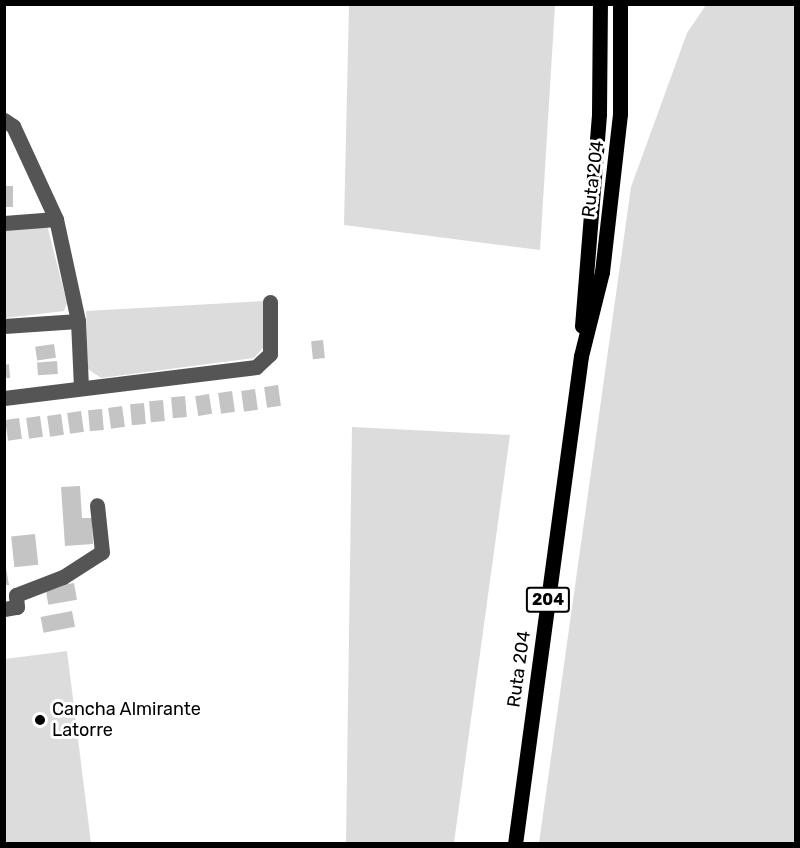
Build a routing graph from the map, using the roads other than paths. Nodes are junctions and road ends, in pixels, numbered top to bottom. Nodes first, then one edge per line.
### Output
1 (600, 4) edge
2 (620, 4) edge
3 (4, 120) edge
4 (56, 219) junction
5 (4, 223) edge
6 (270, 302) dead end
7 (78, 321) junction
8 (4, 326) edge
9 (581, 356) junction
10 (81, 387) junction
11 (4, 399) edge
12 (97, 505) dead end
13 (11, 608) edge
14 (515, 843) edge

1 - 9 main road, Ruta 204 / 204
2 - 9 main road, Ruta 204 / 204
3 - 4 street
4 - 5 street
4 - 7 street
6 - 10 street
7 - 8 street
7 - 10 street
9 - 14 main road, Ruta 204 / 204
10 - 11 street
12 - 13 street

